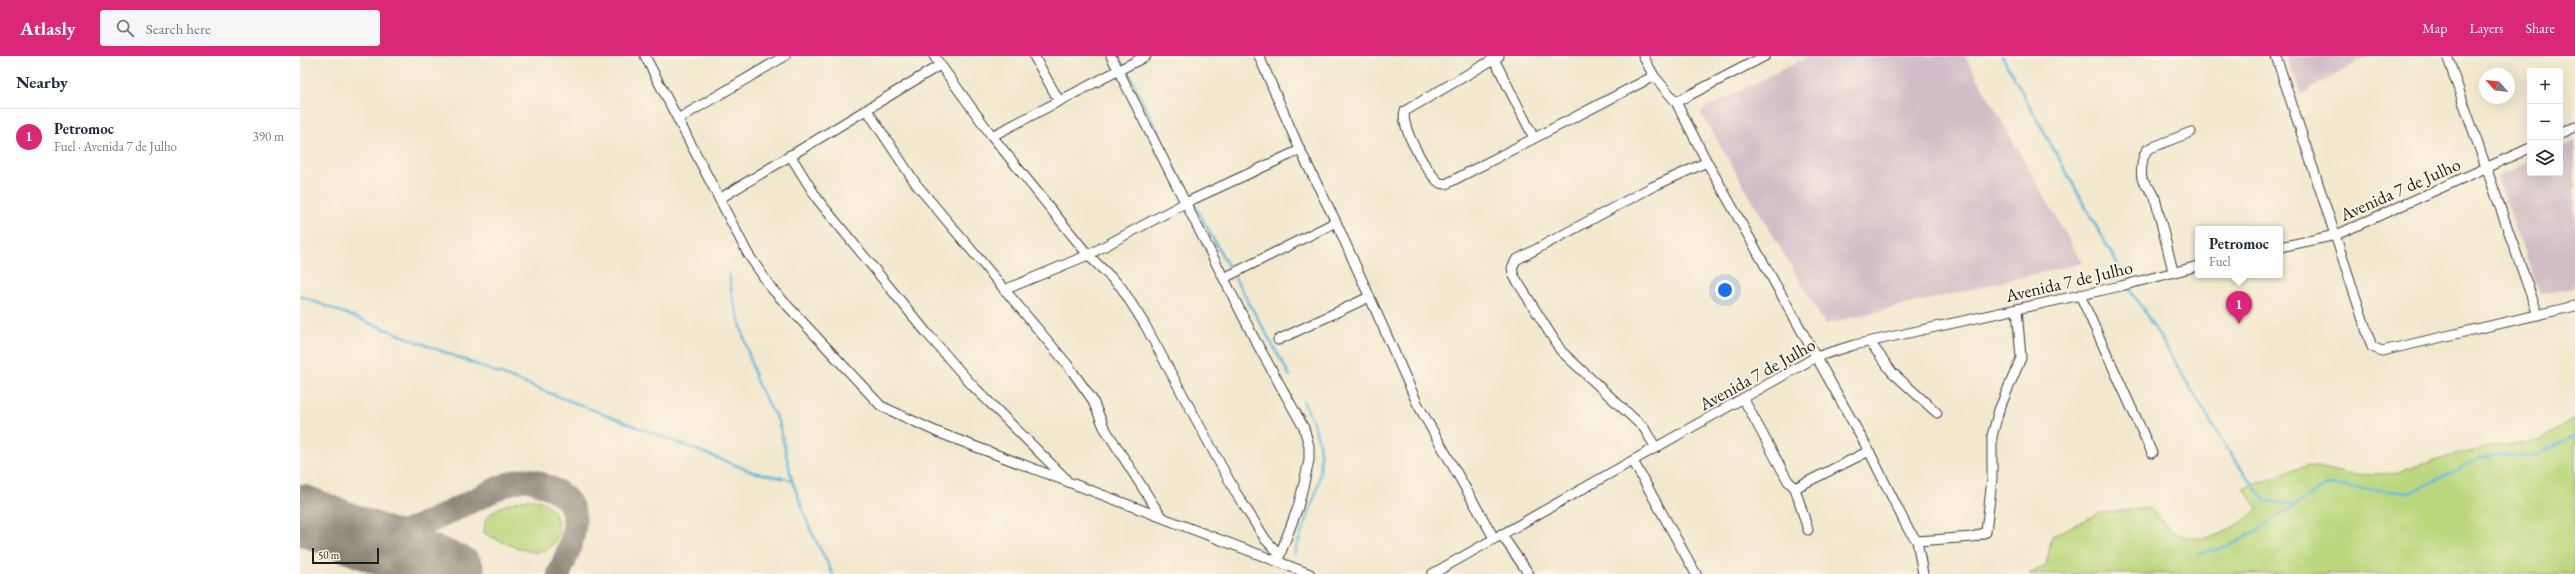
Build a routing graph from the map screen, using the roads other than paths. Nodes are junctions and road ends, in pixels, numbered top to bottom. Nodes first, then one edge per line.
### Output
1 (645, 56) edge
2 (785, 56) edge
3 (934, 56) edge
4 (1034, 56) edge
5 (1111, 56) edge
6 (1146, 56) edge
7 (1259, 56) edge
8 (1643, 56) edge
9 (1765, 56) edge
10 (2276, 56) edge
11 (2447, 56) edge
12 (1496, 57) edge
13 (940, 65) junction
14 (1119, 69) junction
15 (1654, 76) junction
16 (1059, 101) junction
17 (1676, 102) junction
18 (866, 110) junction
19 (678, 119) junction
20 (2575, 127) edge
21 (2191, 132) dead end
22 (2563, 133) edge
23 (992, 136) junction
24 (1534, 138) junction
25 (2527, 149) edge
26 (1300, 150) junction
27 (790, 155) junction
28 (1707, 162) junction
29 (2488, 167) junction
30 (719, 199) junction
31 (1185, 203) junction
32 (1336, 222) junction
33 (2336, 235) junction
34 (2283, 246) edge
35 (1088, 255) junction
36 (2195, 267) edge
37 (2173, 271) junction
38 (1224, 278) junction
39 (1004, 290) junction
40 (2080, 295) junction
41 (1369, 297) junction
42 (2575, 306) edge
43 (2017, 309) junction
44 (2538, 315) junction
45 (1278, 340) dead end
46 (1870, 342) junction
47 (1816, 357) junction
48 (1743, 398) junction
49 (1937, 413) dead end
50 (1656, 448) junction
51 (1869, 451) junction
52 (2152, 453) dead end
53 (1633, 461) junction
54 (1067, 480) junction
55 (1795, 488) junction
56 (1160, 515) junction
57 (1808, 530) dead end
58 (1498, 536) junction
59 (1917, 541) junction
60 (1279, 558) junction
61 (1310, 574) edge
62 (1432, 574) edge
63 (1529, 574) edge
64 (1696, 574) edge
65 (1923, 574) edge

1 - 19 street
2 - 19 street
3 - 13 street
4 - 16 street
5 - 14 street
6 - 14 street
7 - 26 street
8 - 15 street
9 - 17 street
10 - 33 street
11 - 29 street
12 - 24 street
12 - 24 street
13 - 18 street
13 - 23 street
14 - 16 street
14 - 31 street
15 - 17 street
15 - 24 street
16 - 23 street
17 - 28 street
18 - 27 street
18 - 39 street
19 - 30 street
20 - 22 street
21 - 37 street
23 - 35 street
25 - 29 street, Avenida 7 de Julho
26 - 31 street
26 - 32 street
27 - 30 street
27 - 54 street
28 - 47 street
28 - 50 street
29 - 33 street, Avenida 7 de Julho
29 - 44 street
30 - 54 street
31 - 35 street
31 - 38 street
32 - 38 street
32 - 41 street
33 - 34 street, Avenida 7 de Julho
33 - 44 street
35 - 39 street
35 - 60 street
36 - 37 street, Avenida 7 de Julho
37 - 40 street, Avenida 7 de Julho
38 - 60 street
39 - 56 street
40 - 43 street, Avenida 7 de Julho
40 - 52 street
41 - 45 street
41 - 58 street
42 - 44 street
43 - 46 street, Avenida 7 de Julho
43 - 59 street
46 - 47 street, Avenida 7 de Julho
46 - 49 street
47 - 48 street, Avenida 7 de Julho
47 - 51 street
48 - 50 street, Avenida 7 de Julho
48 - 55 street
50 - 53 street, Avenida 7 de Julho
51 - 55 street
51 - 59 street
53 - 58 street, Avenida 7 de Julho
53 - 64 street
54 - 56 street
55 - 57 street
56 - 60 street
58 - 62 street, Avenida 7 de Julho
58 - 63 street
59 - 65 street
60 - 61 street

